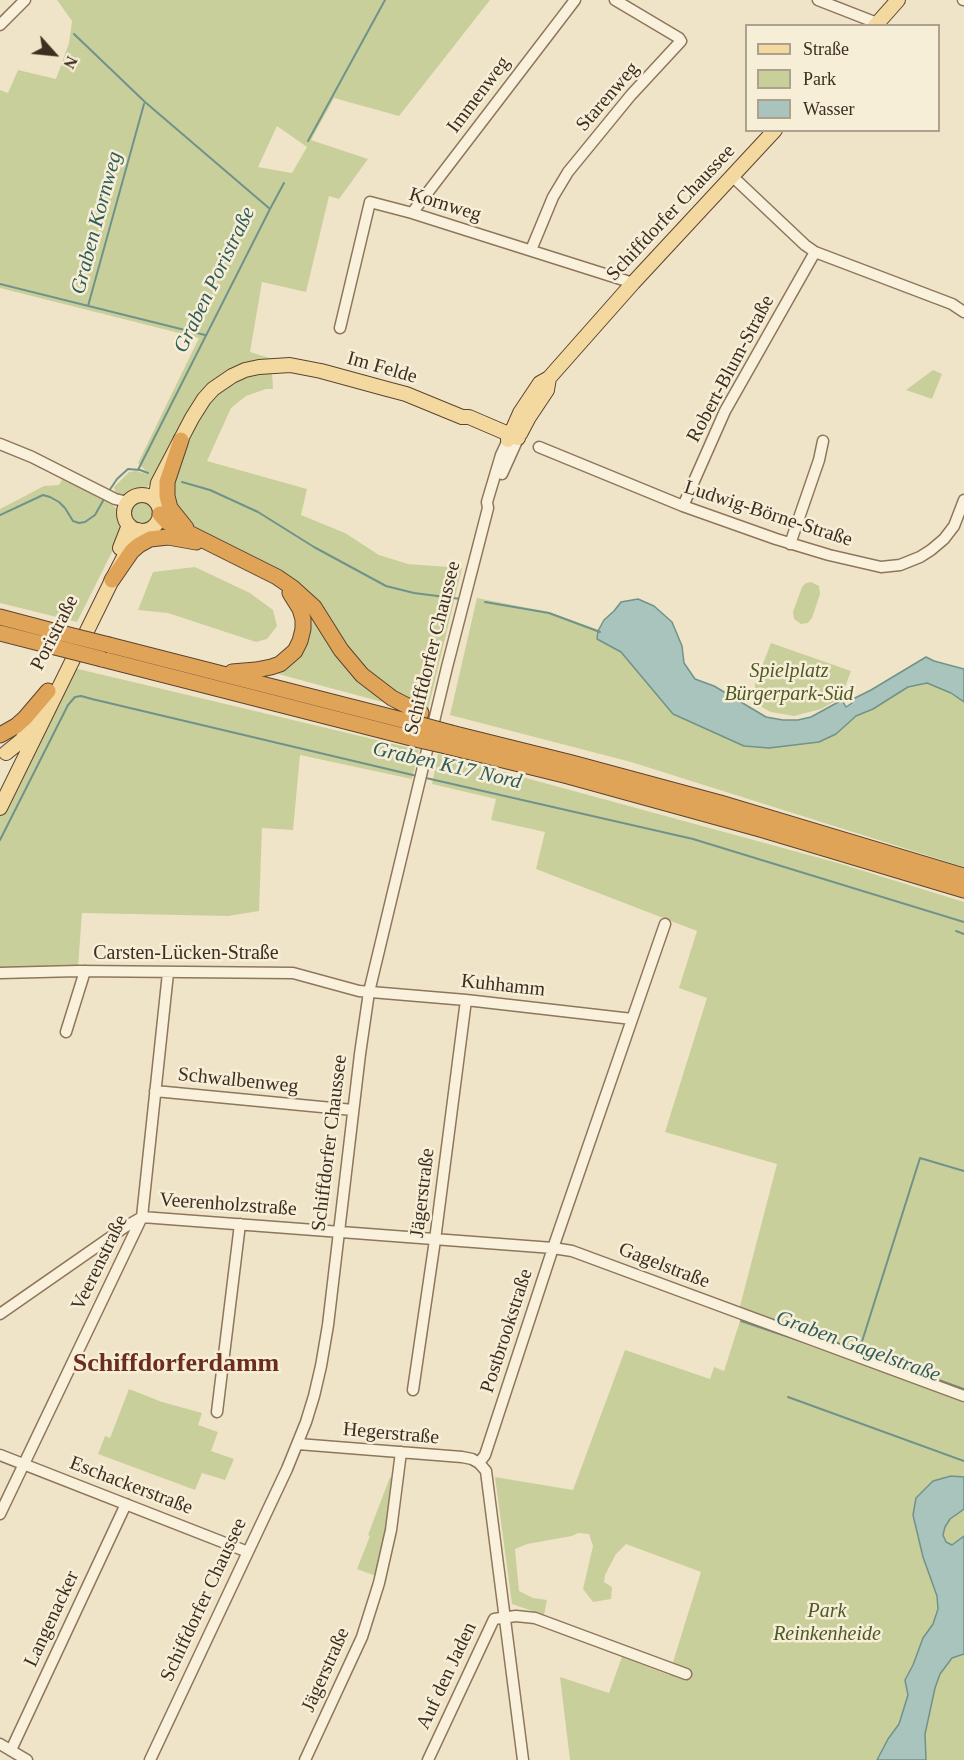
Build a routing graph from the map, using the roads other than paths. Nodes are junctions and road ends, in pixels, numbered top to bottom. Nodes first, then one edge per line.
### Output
1 (25, 0) edge
2 (575, 0) edge
3 (615, 0) edge
4 (818, 0) edge
5 (898, 0) edge
6 (876, 24) edge
7 (0, 25) edge
8 (773, 132) edge
9 (732, 176) junction
10 (412, 213) junction
11 (531, 250) junction
12 (815, 252) junction
13 (633, 283) junction
14 (964, 312) edge
15 (340, 328) dead end
16 (513, 439) junction
17 (181, 440) junction
18 (823, 441) dead end
19 (0, 444) edge
20 (539, 447) dead end
21 (964, 500) edge
22 (123, 503) junction
23 (683, 506) junction
24 (154, 509) junction
25 (134, 527) junction
26 (194, 538) junction
27 (790, 543) junction
28 (112, 580) junction
29 (0, 617) edge
30 (0, 633) edge
31 (50, 638) junction
32 (105, 652) junction
33 (205, 670) junction
34 (48, 691) junction
35 (418, 725) junction
36 (41, 728) junction
37 (0, 735) edge
38 (448, 735) junction
39 (6, 754) edge
40 (0, 784) edge
41 (0, 808) edge
42 (964, 876) edge
43 (964, 890) edge
44 (665, 924) dead end
45 (85, 971) junction
46 (0, 973) edge
47 (168, 973) junction
48 (369, 992) junction
49 (466, 1000) junction
50 (632, 1019) junction
51 (66, 1032) dead end
52 (155, 1091) junction
53 (353, 1110) junction
54 (142, 1217) junction
55 (240, 1224) junction
56 (339, 1232) junction
57 (435, 1240) junction
58 (553, 1248) junction
59 (0, 1314) edge
60 (413, 1390) dead end
61 (964, 1396) edge
62 (217, 1412) dead end
63 (298, 1444) junction
64 (401, 1452) junction
65 (0, 1455) edge
66 (479, 1463) junction
67 (24, 1464) junction
68 (126, 1504) junction
69 (0, 1514) edge
70 (248, 1552) junction
71 (505, 1617) junction
72 (687, 1674) dead end
73 (0, 1744) edge
74 (10, 1750) junction
75 (27, 1760) edge
76 (150, 1760) edge
77 (305, 1760) edge
78 (428, 1760) edge
79 (523, 1760) edge

1 - 7 street
2 - 10 street, Immenweg
3 - 11 street, Starenweg
4 - 6 street
5 - 6 main road
8 - 9 main road, Schiffdorfer Chaussee
9 - 12 street
9 - 13 main road, Schiffdorfer Chaussee
10 - 11 street, Kornweg
10 - 15 street, Kornweg
11 - 13 street, Kornweg
12 - 14 street
12 - 23 street, Robert-Blum-Straße
13 - 16 main road, Schiffdorfer Chaussee
16 - 17 main road, Im Felde
16 - 48 street, Schiffdorfer Chaussee
17 - 24 main road
17 - 26 highway
18 - 27 street
19 - 22 street
20 - 23 street, Ludwig-Börne-Straße
21 - 27 street, Ludwig-Börne-Straße
22 - 24 main road
22 - 25 main road
23 - 27 street, Ludwig-Börne-Straße
24 - 25 main road
24 - 26 highway
25 - 28 main road, Poristraße
25 - 34 main road, Poristraße
26 - 28 highway
26 - 33 highway
26 - 35 highway
28 - 36 main road, Poristraße
29 - 31 highway
30 - 31 highway
31 - 32 highway, bridge
32 - 33 highway
32 - 35 highway
33 - 35 highway
34 - 37 highway
34 - 39 main road, Poristraße
35 - 38 highway, bridge
35 - 38 highway
36 - 39 main road, Poristraße
36 - 41 main road, Poristraße
38 - 42 highway
38 - 43 highway
39 - 40 main road, Poristraße
44 - 50 street, Postbrookstraße
45 - 46 street, Carsten-Lücken-Straße
45 - 47 street, Carsten-Lücken-Straße
45 - 51 street
47 - 48 street, Carsten-Lücken-Straße
47 - 52 street, Veerenstraße
48 - 49 street, Kuhhamm
48 - 53 street, Schiffdorfer Chaussee
49 - 50 street, Kuhhamm
49 - 57 street, Jägerstraße
50 - 58 street, Postbrookstraße
52 - 53 street, Schwalbenweg
52 - 54 street, Veerenstraße
53 - 56 street, Schiffdorfer Chaussee
54 - 55 street, Veerenholzstraße
54 - 59 street, Veerenholzstraße
54 - 67 street, Veerenstraße
55 - 56 street, Veerenholzstraße
55 - 62 street
56 - 57 street, Gagelstraße
56 - 63 street, Schiffdorfer Chaussee
57 - 58 street, Gagelstraße
57 - 60 street, Jägerstraße
58 - 61 street, Gagelstraße
58 - 66 street, Postbrookstraße
63 - 64 street, Hegerstraße
63 - 70 street, Schiffdorfer Chaussee
64 - 66 street, Hegerstraße
64 - 77 street, Jägerstraße
65 - 67 street, Eschackerstraße
66 - 71 street
67 - 68 street, Eschackerstraße
67 - 69 street, Veerenstraße
68 - 70 street, Eschackerstraße
68 - 74 street, Langenacker
70 - 76 street, Schiffdorfer Chaussee
71 - 72 street
71 - 78 street, Auf den Jaden
71 - 79 street
73 - 74 street
74 - 75 street

